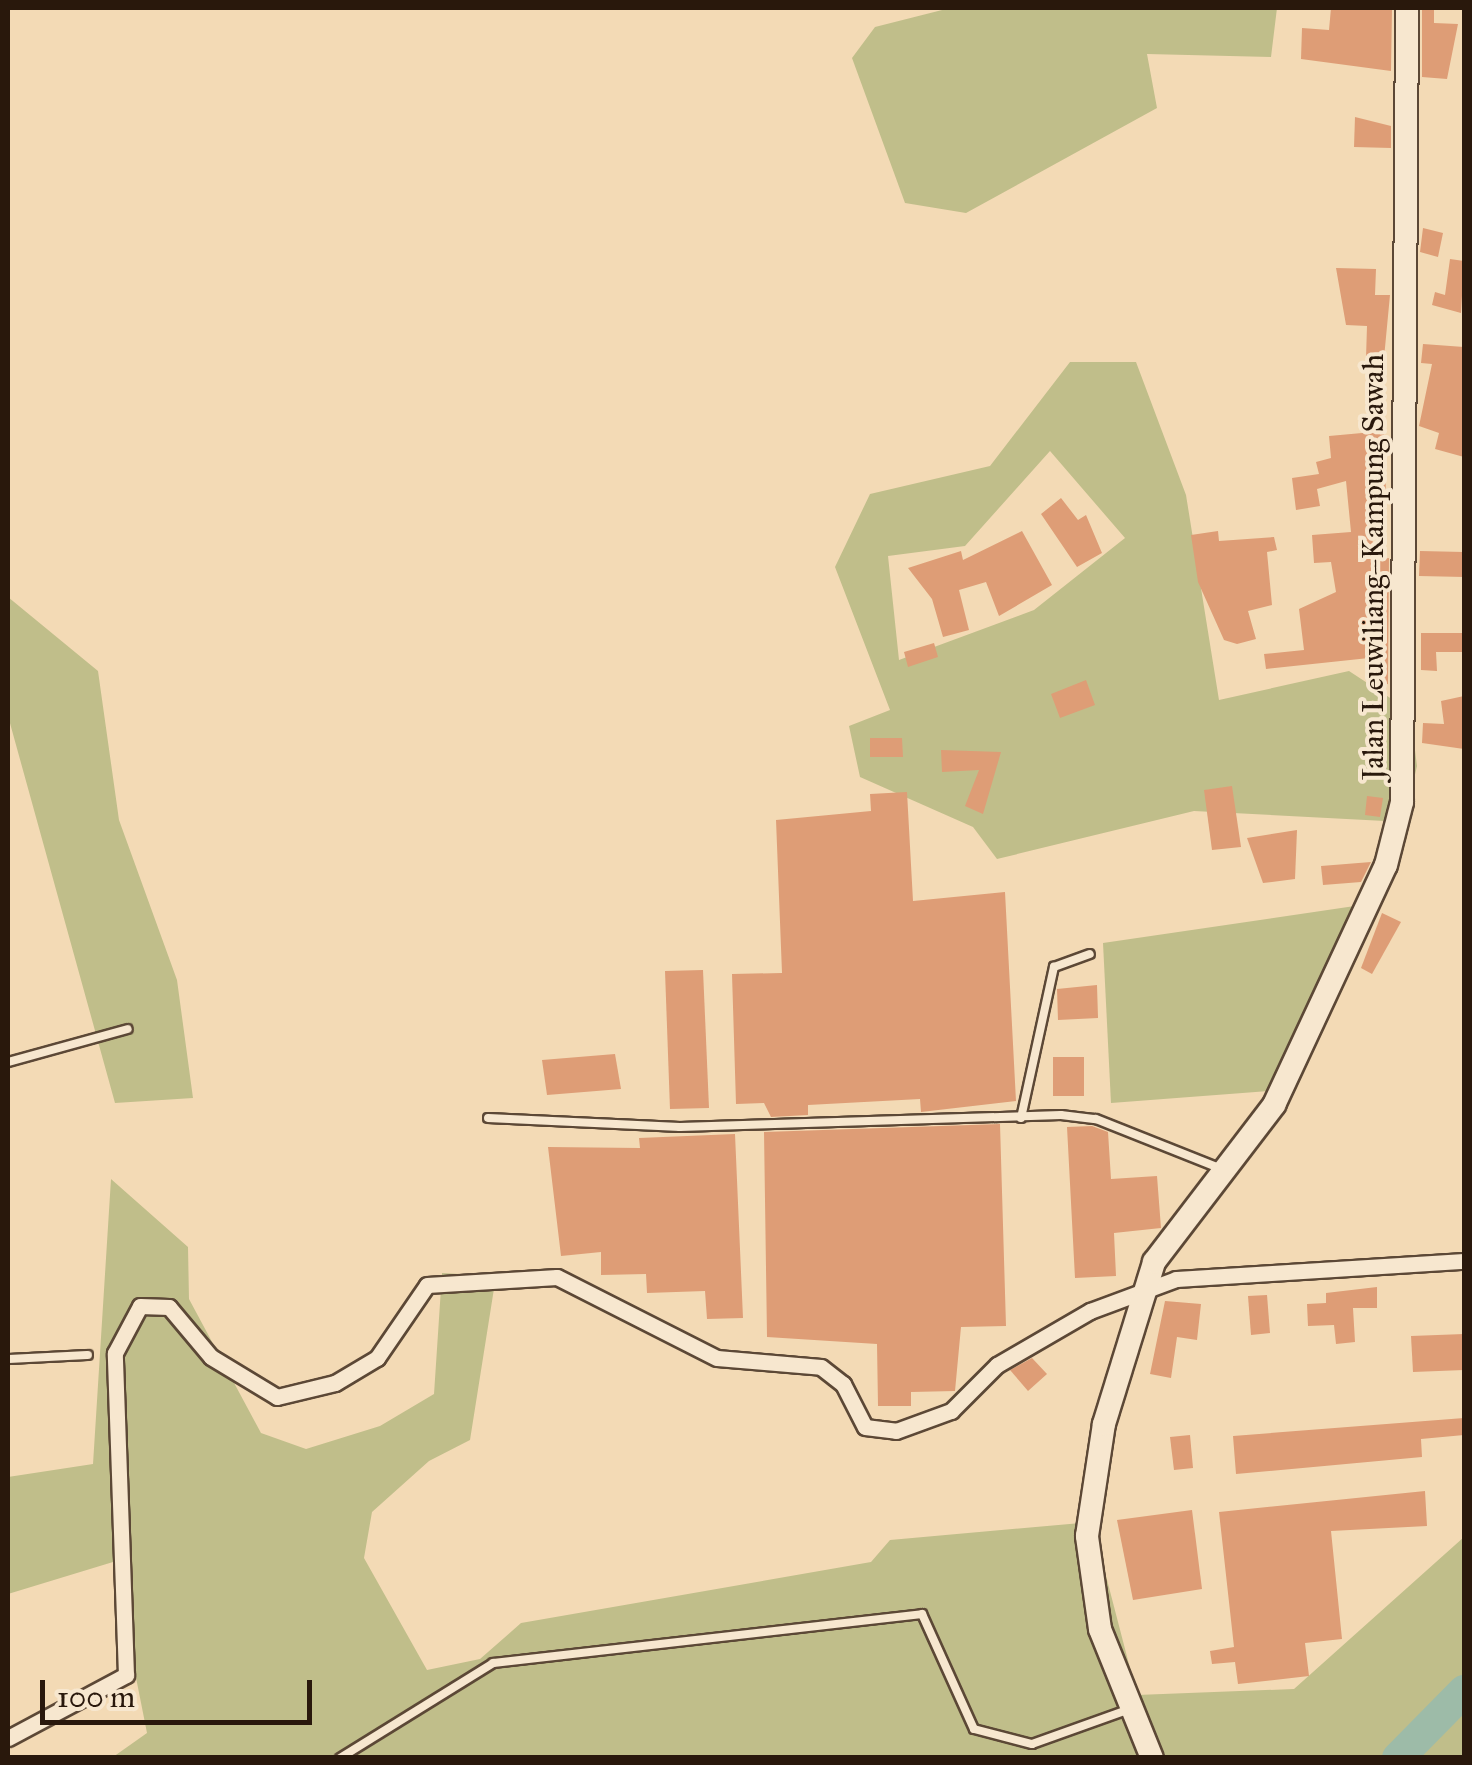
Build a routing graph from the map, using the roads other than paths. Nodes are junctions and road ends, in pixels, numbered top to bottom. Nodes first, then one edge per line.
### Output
1 (1408, 8) edge
2 (1090, 954) dead end
3 (128, 1028) dead end
4 (8, 1062) edge
5 (488, 1118) dead end
6 (1021, 1118) junction
7 (1223, 1170) junction
8 (1464, 1261) edge
9 (1141, 1291) junction
10 (88, 1355) dead end
11 (8, 1359) edge
12 (1138, 1717) junction
13 (8, 1738) edge
14 (340, 1758) edge
15 (1152, 1758) edge

1 - 7 main road, Jalan Leuwiliang–Kampung Sawah
2 - 6 lane
3 - 4 lane
5 - 6 lane
6 - 7 lane
7 - 9 main road, Jalan Leuwiliang–Kampung Sawah
8 - 9 street
9 - 12 main road, Jalan Leuwiliang–Kampung Sawah
9 - 13 street
10 - 11 lane
12 - 14 lane
12 - 15 main road, Jalan Leuwiliang–Kampung Sawah

